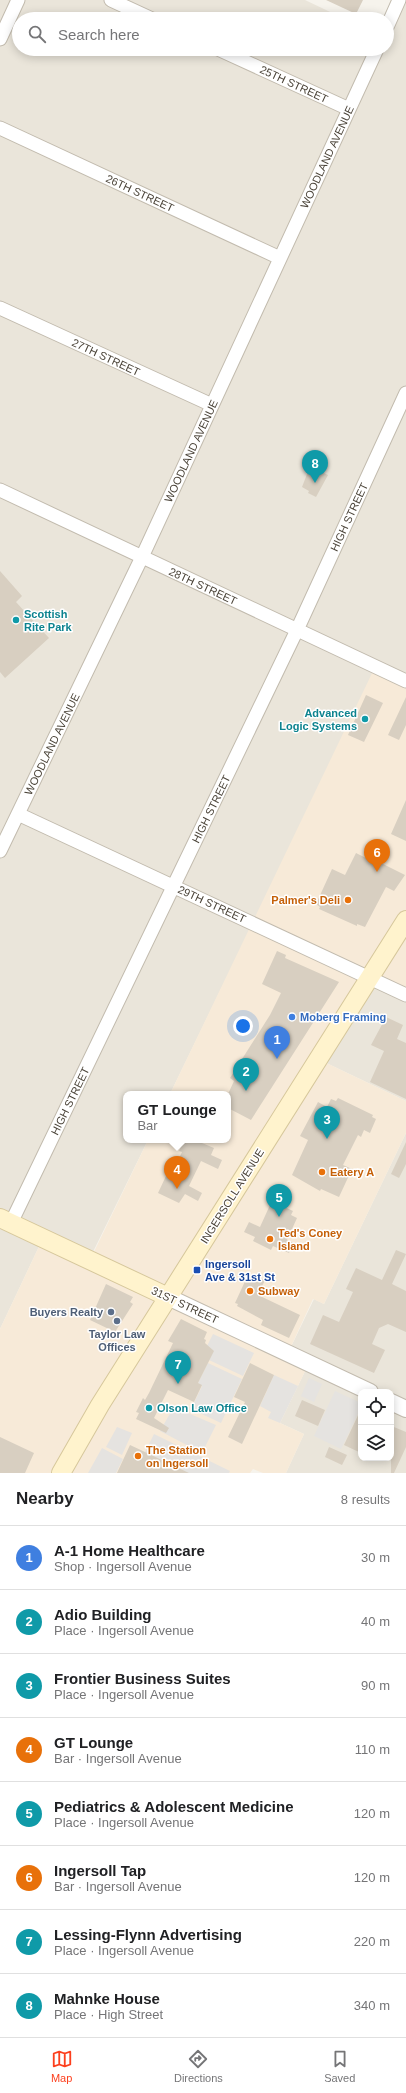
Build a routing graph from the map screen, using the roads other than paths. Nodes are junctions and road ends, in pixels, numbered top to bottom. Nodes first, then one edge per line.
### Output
1 (18, 0) edge
2 (111, 0) edge
3 (400, 0) edge
4 (12, 12) edge
5 (137, 12) edge
6 (394, 12) edge
7 (12, 13) edge
8 (0, 39) edge
9 (233, 56) edge
10 (374, 56) edge
11 (349, 109) junction
12 (0, 128) edge
13 (280, 258) junction
14 (0, 308) edge
15 (406, 393) edge
16 (212, 405) junction
17 (0, 490) edge
18 (142, 556) junction
19 (297, 630) junction
20 (406, 682) edge
21 (18, 814) junction
22 (0, 851) edge
23 (174, 886) junction
24 (406, 920) edge
25 (370, 978) junction
26 (406, 995) edge
27 (6, 1221) edge
28 (168, 1297) junction
29 (364, 1389) edge
30 (394, 1403) edge
31 (406, 1409) edge
32 (61, 1473) edge

1 - 4 street
2 - 5 street
3 - 6 street
7 - 8 street
9 - 11 street, 25TH STREET
10 - 11 street, WOODLAND AVENUE
11 - 13 street, WOODLAND AVENUE
12 - 13 street, 26TH STREET
13 - 16 street, WOODLAND AVENUE
14 - 16 street, 27TH STREET
15 - 19 street, HIGH STREET
16 - 18 street, WOODLAND AVENUE
17 - 18 street, 28TH STREET
18 - 19 street, 28TH STREET
18 - 21 street, WOODLAND AVENUE
19 - 20 street, 28TH STREET
19 - 23 street, HIGH STREET
21 - 22 street, WOODLAND AVENUE
21 - 23 street, 29TH STREET
23 - 25 street, 29TH STREET
23 - 27 street, HIGH STREET
24 - 25 main road, INGERSOLL AVENUE
25 - 26 street, 29TH STREET
25 - 28 main road, INGERSOLL AVENUE
27 - 28 main road, 31ST STREET
28 - 29 street, 31ST STREET
28 - 32 main road, INGERSOLL AVENUE
30 - 31 street

